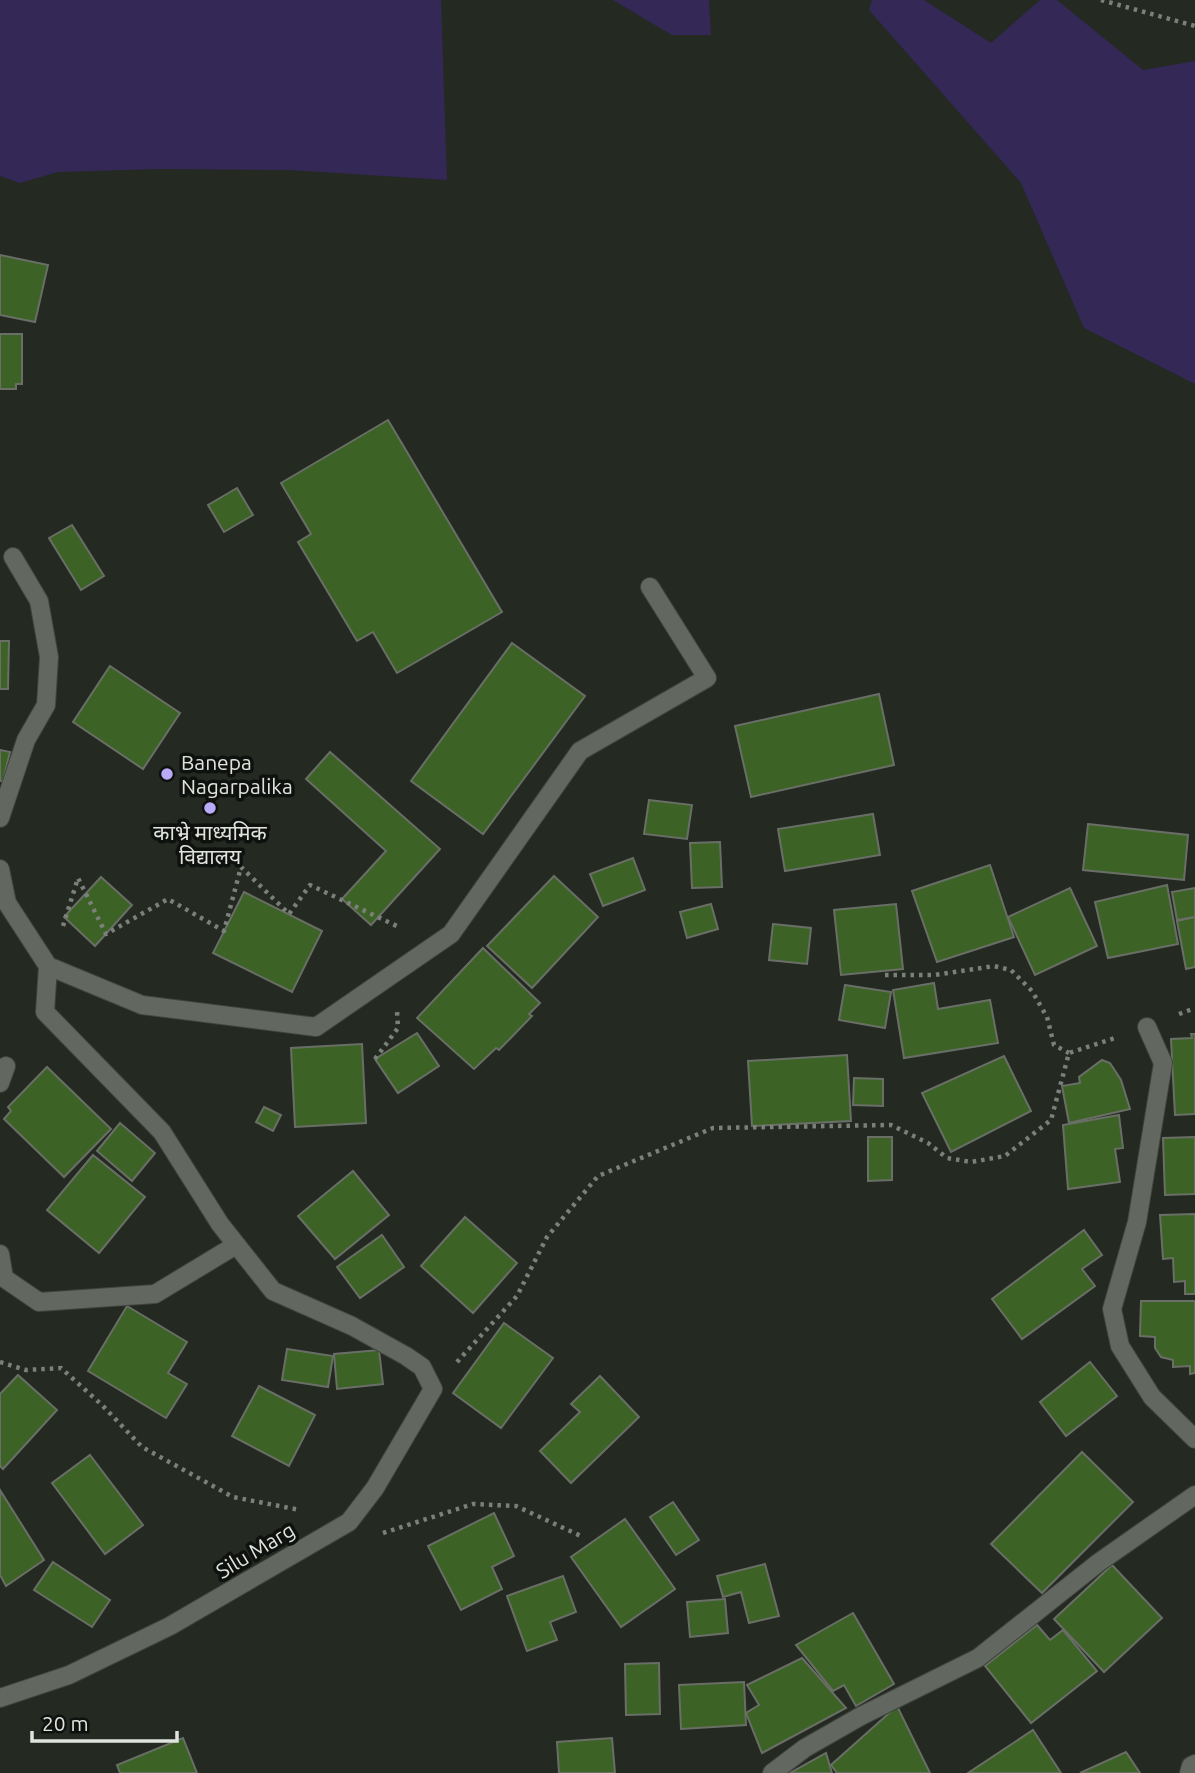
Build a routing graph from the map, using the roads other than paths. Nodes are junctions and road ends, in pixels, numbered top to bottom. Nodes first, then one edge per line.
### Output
1 (13, 557) dead end
2 (650, 587) dead end
3 (0, 818) edge
4 (0, 869) edge
5 (48, 966) junction
6 (1147, 1027) road end
7 (0, 1070) edge
8 (0, 1083) edge
9 (236, 1245) junction
10 (0, 1254) edge
11 (1195, 1439) edge
12 (1195, 1495) edge
13 (0, 1698) edge
14 (1195, 1764) edge
15 (772, 1773) edge
16 (1189, 1773) edge

1 - 3 street
2 - 5 street
4 - 5 street
5 - 9 street
6 - 11 street
7 - 8 street
9 - 10 street
9 - 13 street, Silu Marg
12 - 15 street
14 - 16 street

